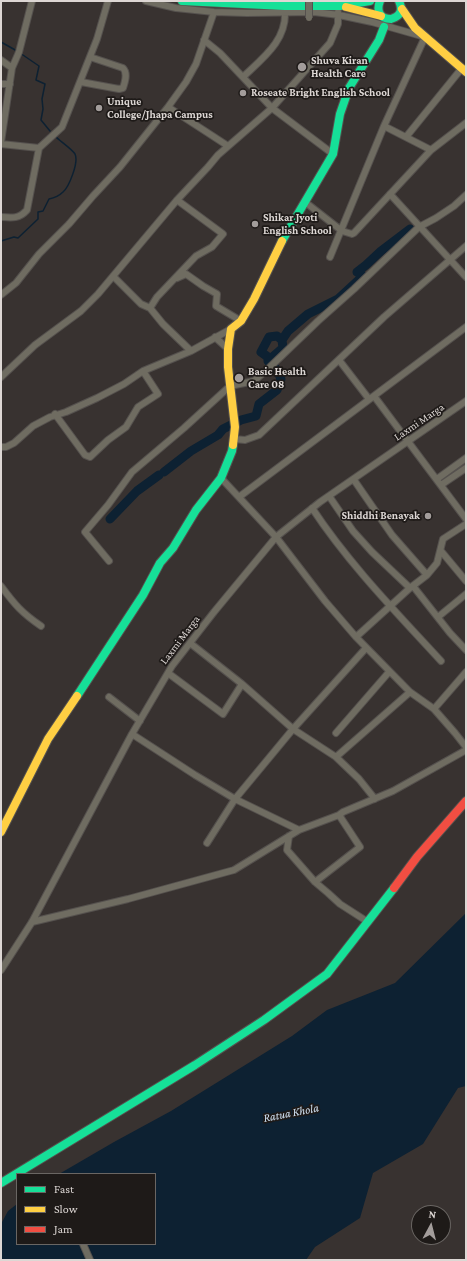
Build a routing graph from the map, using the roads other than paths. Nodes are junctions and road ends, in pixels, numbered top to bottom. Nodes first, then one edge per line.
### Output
1 (32, 1) edge
2 (108, 1) edge
3 (146, 1) edge
4 (187, 1) edge
5 (296, 1) edge
6 (309, 1) edge
7 (371, 1) edge
8 (380, 1) edge
9 (399, 1) edge
10 (355, 2) edge
11 (335, 6) edge
12 (285, 9) junction
13 (402, 9) junction
14 (214, 12) junction
15 (379, 13) junction
16 (309, 18) dead end
17 (396, 19) junction
18 (384, 27) junction
19 (415, 28) junction
20 (425, 38) junction
21 (204, 40) junction
22 (90, 57) junction
23 (1, 60) edge
24 (12, 68) junction
25 (464, 70) edge
26 (243, 77) junction
27 (81, 82) junction
28 (1, 84) edge
29 (10, 84) junction
30 (168, 107) junction
31 (272, 108) junction
32 (466, 123) edge
33 (384, 126) junction
34 (406, 137) junction
35 (1, 143) edge
36 (228, 146) junction
37 (39, 148) junction
38 (431, 150) junction
39 (333, 154) junction
40 (390, 194) junction
41 (466, 195) edge
42 (177, 200) junction
43 (305, 202) junction
44 (1, 217) edge
45 (419, 227) junction
46 (342, 231) junction
47 (466, 246) edge
48 (330, 257) dead end
49 (450, 260) junction
50 (113, 276) junction
51 (466, 277) edge
52 (176, 278) junction
53 (1, 296) edge
54 (150, 308) junction
55 (241, 320) junction
56 (466, 327) edge
57 (231, 329) junction
58 (215, 337) junction
59 (228, 349) junction
60 (191, 351) junction
61 (339, 360) junction
62 (143, 371) junction
63 (1, 377) edge
64 (230, 386) junction
65 (372, 397) junction
66 (466, 401) edge
67 (55, 414) junction
68 (234, 439) junction
69 (408, 441) junction
70 (1, 447) edge
71 (466, 458) edge
72 (466, 468) edge
73 (221, 478) junction
74 (437, 479) junction
75 (354, 480) junction
76 (441, 485) junction
77 (329, 496) junction
78 (239, 497) junction
79 (312, 508) junction
80 (466, 519) edge
81 (466, 524) edge
82 (276, 537) junction
83 (440, 551) junction
84 (109, 561) dead end
85 (427, 575) junction
86 (466, 581) edge
87 (1, 586) edge
88 (412, 587) junction
89 (466, 594) edge
90 (391, 606) junction
91 (438, 617) junction
92 (41, 626) dead end
93 (356, 638) junction
94 (190, 643) junction
95 (366, 648) junction
96 (466, 650) edge
97 (441, 661) dead end
98 (389, 672) junction
99 (466, 672) edge
100 (168, 673) junction
101 (242, 684) junction
102 (410, 692) junction
103 (109, 697) dead end
104 (434, 709) junction
105 (140, 721) junction
106 (293, 729) junction
107 (336, 733) dead end
108 (132, 734) junction
109 (466, 747) edge
110 (466, 750) edge
111 (336, 757) junction
112 (236, 799) junction
113 (375, 799) junction
114 (466, 801) edge
115 (339, 815) junction
116 (299, 830) junction
117 (1, 832) edge
118 (289, 836) junction
119 (208, 843) dead end
120 (315, 882) junction
121 (32, 922) junction
122 (368, 922) junction
123 (1, 970) edge
124 (21, 1173) edge
125 (16, 1176) edge
126 (1, 1183) edge
127 (83, 1245) edge
128 (90, 1260) edge

1 - 24 street
2 - 22 street
3 - 14 street
4 - 12 main road
5 - 11 street
6 - 16 street, bridge
7 - 10 main road
7 - 15 street
8 - 15 main road
9 - 13 main road
10 - 11 main road
11 - 12 main road
11 - 15 main road
11 - 18 street
11 - 31 street
12 - 14 street
12 - 26 street
13 - 17 main road
13 - 19 main road
14 - 21 street
15 - 17 main road
17 - 19 main road
18 - 20 street
18 - 39 main road
19 - 20 main road
20 - 25 main road
20 - 33 street
21 - 26 street
21 - 30 street
22 - 27 street
22 - 27 street
23 - 24 street
24 - 29 street
25 - 34 street
26 - 31 street
27 - 37 street
28 - 29 street
29 - 35 street
30 - 36 street
30 - 53 street
31 - 36 street
31 - 39 street
32 - 38 street
33 - 34 street
33 - 46 street
34 - 38 street
35 - 37 street
36 - 42 street
37 - 44 street
38 - 40 street
39 - 43 main road
40 - 45 street
40 - 46 street
41 - 45 street
42 - 50 street
42 - 52 street
43 - 46 street
43 - 55 main road
45 - 49 street
45 - 64 street
46 - 48 street
47 - 49 street
49 - 51 street
49 - 61 street
50 - 54 street
50 - 63 street
52 - 54 street
52 - 55 street
54 - 60 street
55 - 57 main road
56 - 65 street
57 - 58 street
57 - 59 main road
58 - 59 street
58 - 60 street
59 - 64 main road
60 - 62 street
61 - 65 street
61 - 68 street
62 - 67 street
62 - 67 street
64 - 68 main road
64 - 84 street
65 - 69 street
65 - 78 street
66 - 69 street, Laxmi Marga
67 - 70 street
68 - 73 main road
69 - 74 street
69 - 75 street, Laxmi Marga
71 - 74 street
72 - 76 street
73 - 78 street
73 - 117 main road
74 - 76 street
75 - 77 street, Laxmi Marga
75 - 85 street
76 - 80 street
77 - 79 street, Laxmi Marga
77 - 88 street
78 - 82 street
79 - 82 street, Laxmi Marga
79 - 90 street
81 - 83 street
82 - 93 street
82 - 94 street, Laxmi Marga
83 - 85 street
83 - 86 street
85 - 88 street
87 - 92 street
88 - 90 street
88 - 91 street
89 - 91 street
90 - 93 street
90 - 97 street
91 - 96 street
93 - 95 street
94 - 100 street, Laxmi Marga
94 - 101 street
95 - 98 street
95 - 106 street
98 - 102 street
98 - 107 street
99 - 104 street
100 - 101 street
100 - 105 street, Laxmi Marga
101 - 106 street
102 - 104 street
102 - 111 street
103 - 105 street
104 - 109 street
105 - 108 street, Laxmi Marga
106 - 111 street
106 - 112 street
108 - 112 street
108 - 121 street, Laxmi Marga
110 - 113 street
111 - 113 street
112 - 116 street
112 - 119 street
113 - 115 street
114 - 122 main road
115 - 116 street
115 - 120 street
116 - 118 street
118 - 120 street
118 - 121 street
120 - 122 street
121 - 123 street, Laxmi Marga
122 - 124 main road
125 - 126 main road
127 - 128 street

